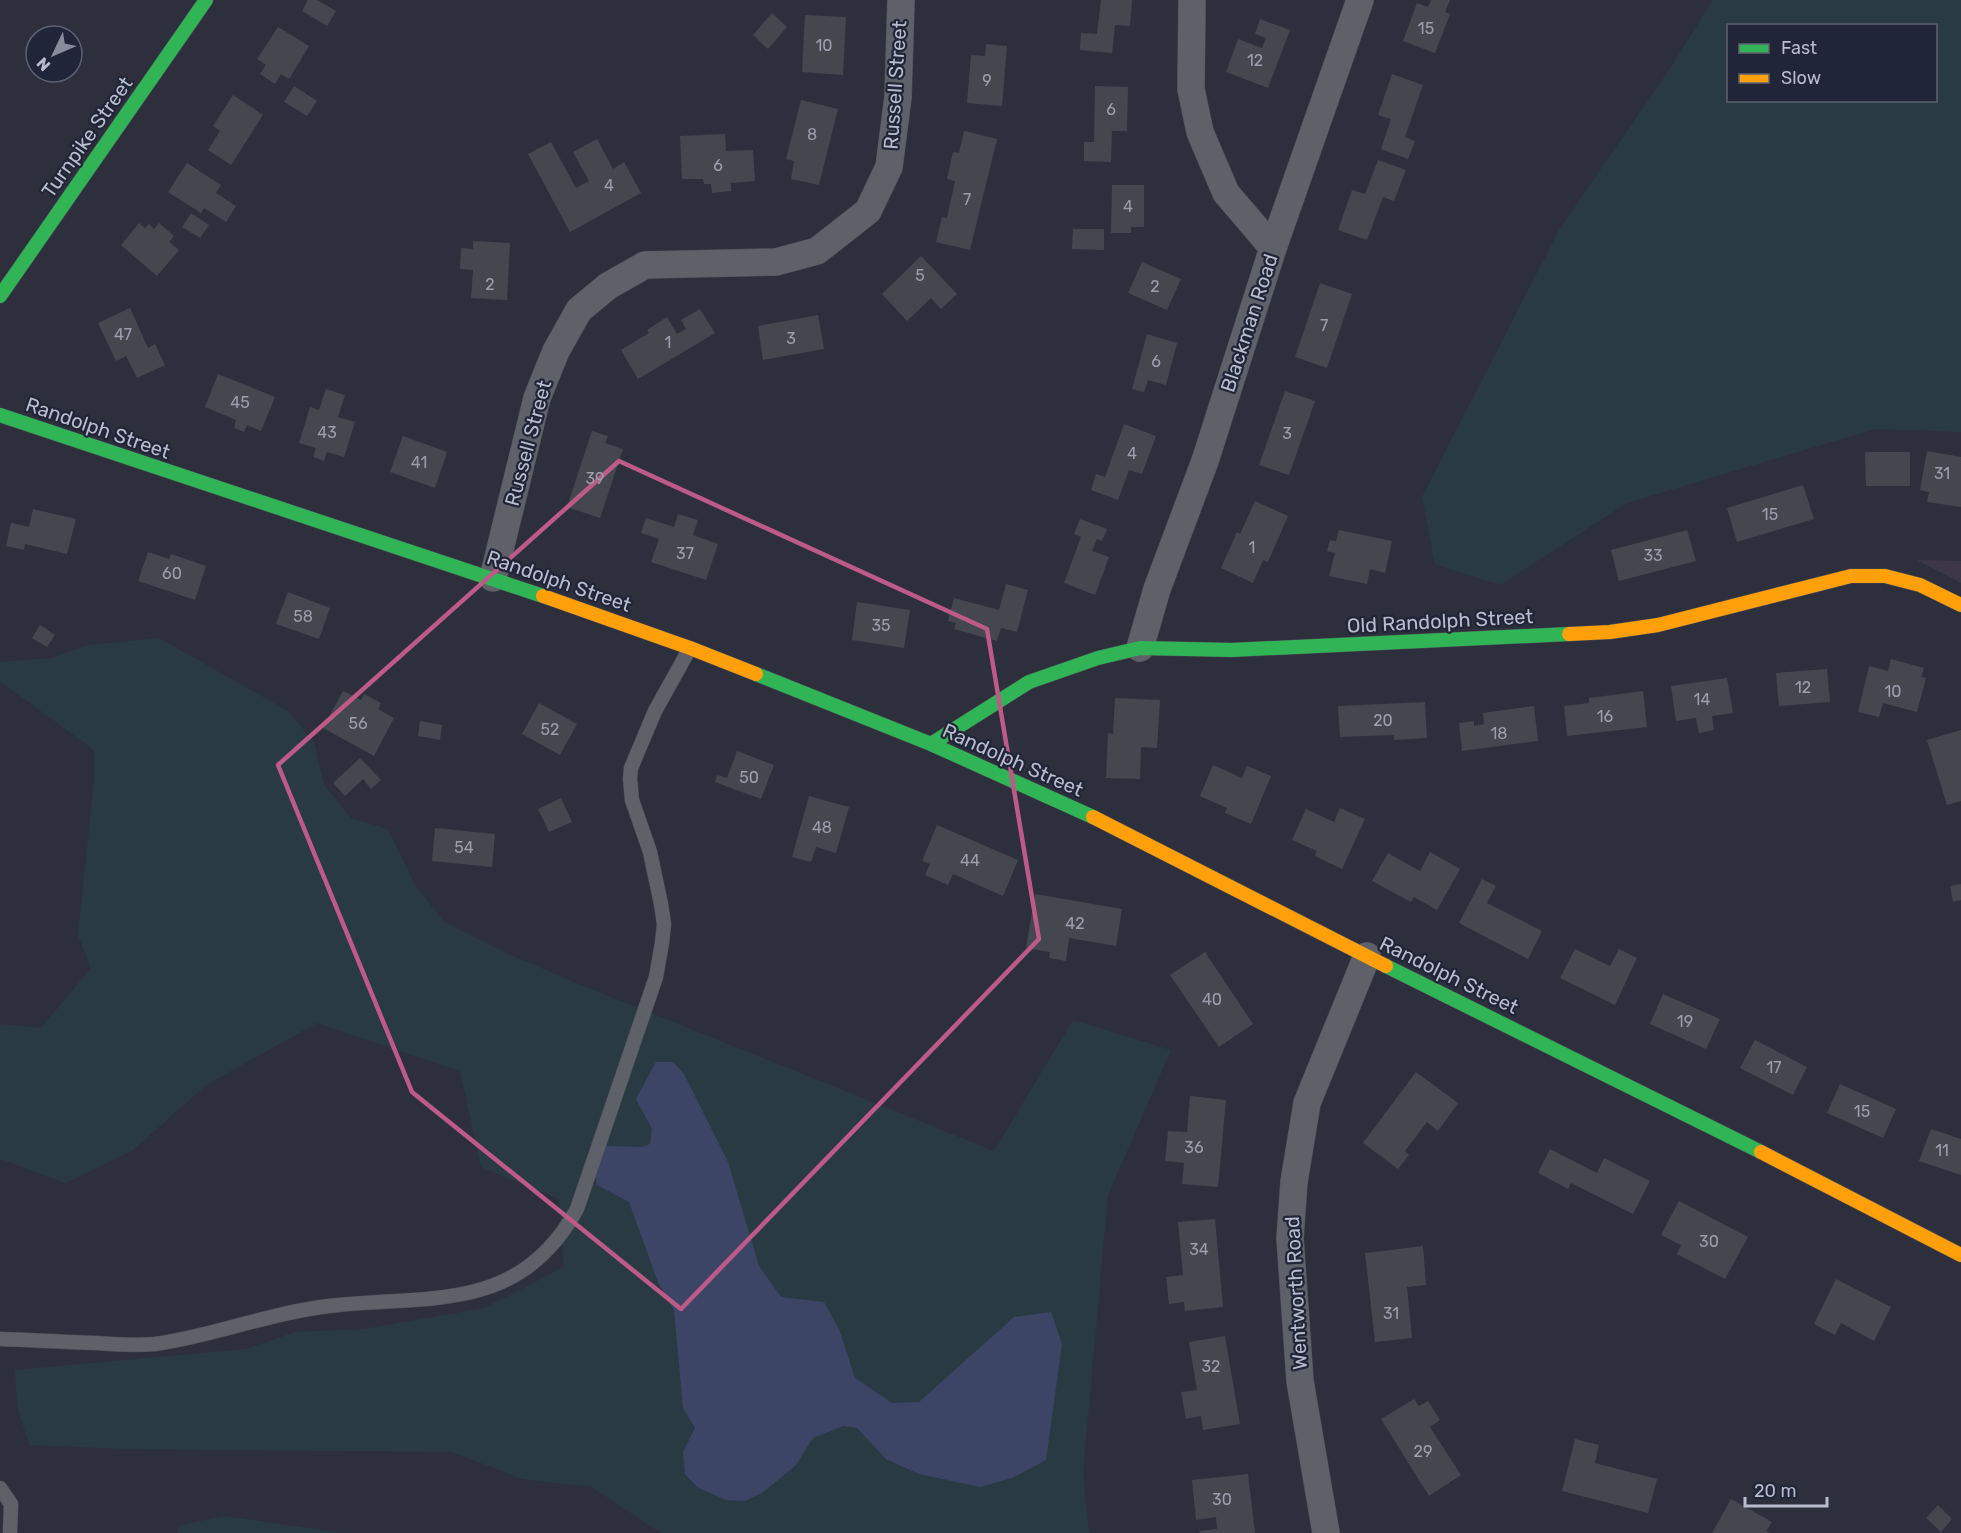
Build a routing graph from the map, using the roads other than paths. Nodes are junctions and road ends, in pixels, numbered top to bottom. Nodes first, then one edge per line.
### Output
1 (206, 0) edge
2 (901, 0) edge
3 (1192, 0) edge
4 (1360, 0) edge
5 (1273, 248) junction
6 (0, 296) edge
7 (0, 415) edge
8 (493, 578) junction
9 (1961, 605) edge
10 (690, 648) junction
11 (1140, 648) junction
12 (931, 744) junction
13 (1367, 956) junction
14 (1961, 1255) edge
15 (0, 1339) edge
16 (0, 1488) edge
17 (10, 1533) edge
18 (1326, 1533) edge

1 - 6 main road, Turnpike Street
2 - 8 street, Russell Street
3 - 5 street
4 - 5 street, Blackman Road
5 - 11 street, Blackman Road
7 - 8 main road, Randolph Street
8 - 10 main road, Randolph Street
9 - 11 main road, Old Randolph Street
10 - 12 main road, Randolph Street
10 - 15 lane
11 - 12 main road, Old Randolph Street
12 - 13 main road, Randolph Street
13 - 14 main road, Randolph Street
13 - 18 street, Wentworth Road
16 - 17 lane

